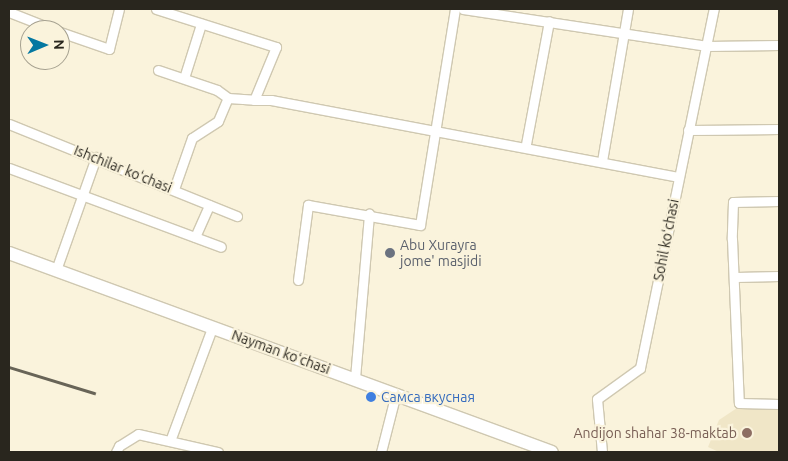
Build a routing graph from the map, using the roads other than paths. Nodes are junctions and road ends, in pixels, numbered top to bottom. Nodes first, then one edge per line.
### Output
1 (119, 9) edge
2 (156, 9) edge
3 (455, 9) edge
4 (463, 9) edge
5 (628, 9) edge
6 (714, 9) edge
7 (9, 12) edge
8 (29, 20) edge
9 (549, 21) junction
10 (201, 24) junction
11 (70, 35) edge
12 (625, 35) junction
13 (779, 45) edge
14 (707, 46) junction
15 (158, 70) dead end
16 (184, 78) junction
17 (228, 98) junction
18 (254, 100) junction
19 (9, 124) edge
20 (779, 129) edge
21 (688, 130) junction
22 (433, 131) junction
23 (526, 144) dead end
24 (96, 157) junction
25 (602, 161) junction
26 (9, 168) edge
27 (678, 177) junction
28 (174, 189) junction
29 (82, 196) junction
30 (779, 201) edge
31 (209, 205) junction
32 (369, 214) junction
33 (237, 216) dead end
34 (194, 237) junction
35 (221, 247) dead end
36 (9, 253) edge
37 (56, 270) junction
38 (779, 276) edge
39 (736, 277) junction
40 (298, 280) dead end
41 (212, 328) junction
42 (354, 378) junction
43 (396, 393) junction
44 (779, 404) edge
45 (170, 441) junction
46 (116, 452) edge
47 (218, 452) edge
48 (381, 452) edge
49 (552, 452) edge
50 (602, 452) edge

1 - 11 street
2 - 10 street
3 - 22 street
4 - 9 street
5 - 12 street
6 - 14 street, Sohil koʻchasi
7 - 8 street
9 - 12 street
9 - 23 street
10 - 16 street
10 - 18 street
12 - 14 street
12 - 25 street
13 - 14 street
14 - 21 street, Sohil koʻchasi
15 - 16 street
16 - 17 street
17 - 18 street
17 - 28 street
18 - 22 street
19 - 24 street, Ishchilar koʻchasi
20 - 21 street
21 - 27 street, Sohil koʻchasi
22 - 25 street
22 - 32 street
24 - 28 street, Ishchilar koʻchasi
24 - 29 street
25 - 27 street
26 - 29 street
27 - 50 street, Sohil koʻchasi
28 - 31 street, Ishchilar koʻchasi
29 - 34 street
29 - 37 street
30 - 39 street
31 - 33 street, Ishchilar koʻchasi
31 - 34 street
32 - 40 street
32 - 42 street
34 - 35 street
36 - 37 main road, Nayman koʻchasi
37 - 41 main road, Nayman koʻchasi
38 - 39 street
39 - 44 street
41 - 42 main road, Nayman koʻchasi
41 - 45 street
42 - 43 main road, Nayman koʻchasi
43 - 48 street
43 - 49 main road, Nayman koʻchasi
45 - 46 street
45 - 47 street

